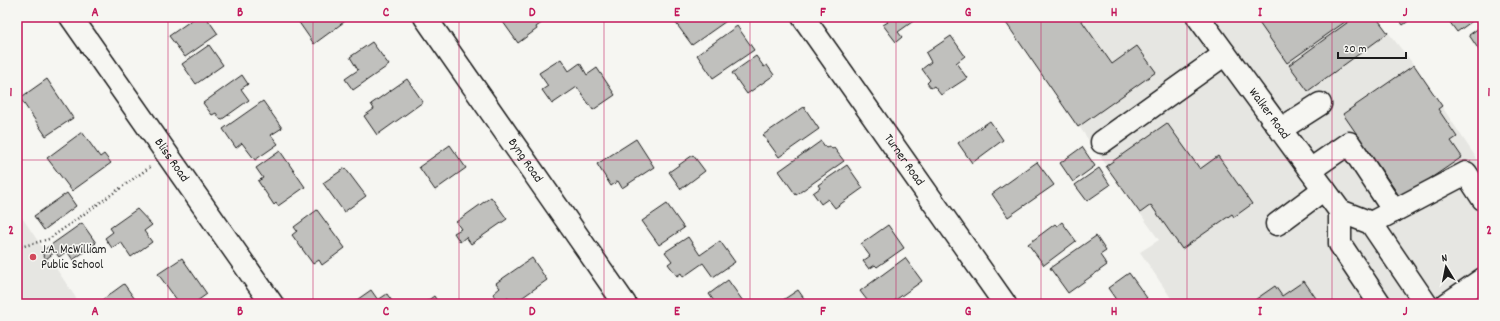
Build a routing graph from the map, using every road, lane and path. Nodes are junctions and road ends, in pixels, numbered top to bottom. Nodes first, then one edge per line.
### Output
1 (71, 17) edge
2 (425, 17) edge
3 (803, 17) edge
4 (1198, 17) edge
5 (1225, 54) junction
6 (1320, 104) dead end
7 (1281, 129) junction
8 (1102, 142) dead end
9 (156, 163) dead end
10 (1310, 170) junction
11 (1324, 189) junction
12 (1483, 199) edge
13 (1340, 211) junction
14 (1394, 211) junction
15 (1371, 223) junction
16 (1277, 224) dead end
17 (17, 248) edge
18 (1483, 279) edge
19 (272, 304) edge
20 (625, 304) edge
21 (1005, 304) edge
22 (1380, 304) edge
23 (1426, 304) edge
24 (1447, 304) edge

1 - 19 street, Bliss Road
2 - 20 street, Byng Road
3 - 21 street, Turner Road
4 - 5 street, Walker Road
5 - 7 street, Walker Road
5 - 8 street
6 - 7 street
7 - 10 street, Walker Road
9 - 17 path
10 - 11 street, Walker Road
10 - 14 street
11 - 13 street, Walker Road
11 - 16 street
12 - 14 street
13 - 15 street
13 - 22 street
14 - 15 street
15 - 23 street
18 - 24 street

